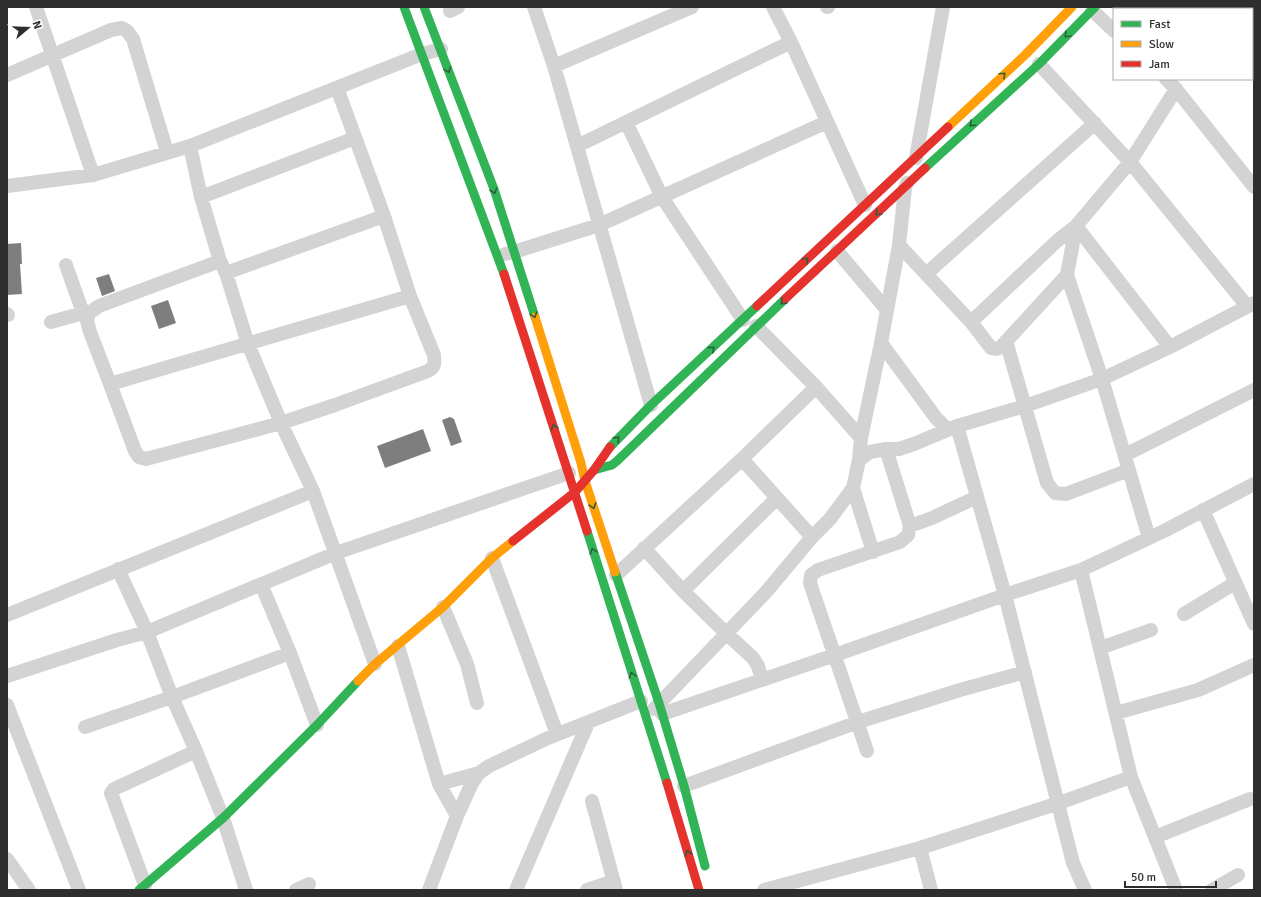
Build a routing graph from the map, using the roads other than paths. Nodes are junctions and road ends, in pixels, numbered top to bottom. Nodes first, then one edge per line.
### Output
1 (36, 7) edge
2 (404, 7) edge
3 (424, 7) edge
4 (534, 7) edge
5 (692, 7) edge
6 (773, 7) edge
7 (954, 7) edge
8 (1072, 7) edge
9 (1093, 8) edge
10 (942, 13) edge
11 (1113, 29) edge
12 (791, 42) junction
13 (440, 49) junction
14 (422, 54) junction
15 (53, 56) junction
16 (1039, 64) junction
17 (554, 66) junction
18 (7, 75) edge
19 (1167, 80) edge
20 (337, 88) junction
21 (1176, 89) junction
22 (626, 122) junction
23 (827, 122) junction
24 (1095, 123) junction
25 (355, 138) junction
26 (190, 146) junction
27 (577, 146) junction
28 (167, 152) junction
29 (917, 156) junction
30 (1130, 162) junction
31 (92, 175) junction
32 (7, 186) edge
33 (1254, 187) edge
34 (905, 188) junction
35 (201, 197) junction
36 (662, 197) junction
37 (865, 205) junction
38 (384, 216) junction
39 (599, 225) junction
40 (1076, 226) junction
41 (899, 245) junction
42 (514, 252) junction
43 (837, 252) junction
44 (496, 254) junction
45 (66, 265) dead end
46 (223, 267) junction
47 (926, 274) junction
48 (1067, 275) junction
49 (410, 296) junction
50 (1250, 304) edge
51 (887, 310) junction
52 (86, 313) junction
53 (743, 320) junction
54 (51, 322) dead end
55 (970, 322) junction
56 (756, 326) junction
57 (1006, 341) junction
58 (881, 343) junction
59 (248, 344) junction
60 (1170, 347) junction
61 (1102, 380) junction
62 (110, 384) junction
63 (816, 387) junction
64 (1254, 390) edge
65 (651, 405) junction
66 (1025, 406) junction
67 (281, 423) junction
68 (952, 428) junction
69 (861, 438) junction
70 (886, 449) junction
71 (1125, 455) junction
72 (742, 459) junction
73 (859, 460) junction
74 (594, 470) junction
75 (1129, 470) junction
76 (569, 473) junction
77 (585, 481) junction
78 (1254, 484) edge
79 (853, 488) junction
80 (313, 491) junction
81 (574, 492) junction
82 (977, 496) junction
83 (777, 498) junction
84 (1203, 510) junction
85 (910, 526) junction
86 (812, 537) junction
87 (1149, 538) junction
88 (644, 548) junction
89 (873, 552) junction
90 (336, 553) junction
91 (492, 558) junction
92 (118, 569) junction
93 (1081, 570) junction
94 (616, 575) junction
95 (1235, 583) junction
96 (261, 584) junction
97 (683, 591) junction
98 (1005, 595) junction
99 (443, 607) junction
100 (1184, 614) dead end
101 (7, 615) edge
102 (1254, 624) edge
103 (1151, 630) dead end
104 (146, 632) junction
105 (727, 634) junction
106 (398, 646) junction
107 (1100, 648) junction
108 (290, 653) junction
109 (835, 655) junction
110 (375, 664) junction
111 (1254, 665) edge
112 (1025, 672) junction
113 (7, 676) edge
114 (762, 680) junction
115 (172, 697) junction
116 (640, 701) junction
117 (477, 703) dead end
118 (7, 705) edge
119 (661, 709) junction
120 (1116, 713) junction
121 (646, 718) junction
122 (10, 721) edge
123 (588, 722) junction
124 (858, 722) junction
125 (317, 725) junction
126 (85, 727) dead end
127 (557, 734) junction
128 (196, 751) junction
129 (867, 751) dead end
130 (479, 773) junction
131 (1131, 777) junction
132 (439, 784) junction
133 (684, 786) junction
134 (592, 801) dead end
135 (1253, 801) edge
136 (1058, 804) junction
137 (457, 816) junction
138 (223, 818) junction
139 (1155, 837) junction
140 (920, 848) junction
141 (7, 859) edge
142 (1238, 874) dead end
143 (708, 875) dead end
144 (309, 884) dead end
145 (615, 885) edge
146 (142, 888) edge
147 (29, 890) edge
148 (79, 890) edge
149 (246, 890) edge
150 (296, 890) edge
151 (430, 890) edge
152 (516, 890) edge
153 (587, 890) edge
154 (699, 890) edge
155 (764, 890) edge
156 (931, 890) edge
157 (1085, 890) edge
158 (1176, 890) edge
159 (1212, 890) edge

1 - 15 street
2 - 14 street
3 - 13 street
4 - 17 street
5 - 17 street
6 - 12 street
7 - 10 street
29 -> 8 street
9 - 11 street
9 -> 16 street
10 - 29 street
12 - 22 street
12 - 23 street
13 - 14 street
13 -> 42 street
14 - 20 street
14 - 44 street
15 - 18 street
15 - 28 street
15 - 31 street
16 - 24 street
16 -> 34 street
17 - 27 street
19 - 21 street
20 - 25 street
20 - 26 street
21 - 30 street
21 - 33 street
22 - 27 street
22 - 36 street
23 - 36 street
23 - 37 street
24 - 30 street
24 - 47 street
25 - 35 street
25 - 38 street
26 - 28 street
26 - 35 street
27 - 39 street
28 - 31 street
29 - 34 street
29 - 37 street
30 - 40 street
30 - 50 street
31 - 32 street
34 - 41 street
34 -> 43 street
35 - 46 street
36 - 39 street
36 - 53 street
53 -> 37 street
38 - 46 street
38 - 49 street
39 - 42 street
39 - 65 street
40 - 48 street
40 - 55 street
40 - 60 street
41 - 47 street
41 - 51 street
42 - 44 street
42 -> 77 street
43 - 51 street
43 -> 56 street
76 -> 44 street
45 - 52 street
46 - 52 street
46 - 59 street
47 - 55 street
48 - 57 street
48 - 61 street
49 - 59 street
49 - 67 street
50 - 60 street
51 - 58 street
52 - 54 street
52 - 62 street
65 -> 53 street
55 - 57 street
56 - 63 street
56 - 74 street
57 - 66 street
58 - 68 street
58 - 69 street
59 - 62 street
59 - 67 street
60 - 61 street
61 - 66 street
61 - 71 street
62 - 67 street
63 - 69 street
63 - 72 street
64 - 71 street
74 -> 65 street
66 - 68 street
66 - 75 street
67 - 80 street
68 - 70 street
68 - 82 street
69 - 73 street
70 - 73 street
70 - 85 street
71 - 75 street
72 - 83 street
72 - 88 street
73 - 79 street
74 - 77 street
75 - 87 street
76 - 81 street
76 - 90 street
77 - 81 street
77 -> 94 street
78 - 84 street
79 - 86 street
79 - 89 street
80 - 90 street
80 - 92 street
81 - 91 street
116 -> 81 street
82 - 85 street
82 - 98 street
83 - 86 street
83 - 97 street
84 - 87 street
84 - 95 street
85 - 89 street
86 - 105 street
87 - 93 street
88 - 94 street
88 - 97 street
89 - 109 street
90 - 96 street
90 - 110 street
91 - 99 street
91 - 127 street
92 - 101 street
92 - 104 street
93 - 98 street
93 - 107 street
94 - 119 street
95 - 100 street
95 - 102 street
96 - 104 street
96 - 108 street
97 - 105 street
98 - 109 street
98 - 112 street
99 - 106 street
99 - 117 street
103 - 107 street
104 - 113 street
104 - 115 street
105 - 114 street
105 - 119 street
106 - 110 street
106 - 132 street
107 - 120 street
108 - 115 street
108 - 125 street
109 - 114 street
109 - 124 street
110 - 125 street
111 - 120 street
112 - 124 street
112 - 136 street
114 - 119 street
115 - 126 street
115 - 128 street
116 - 121 street
116 - 123 street
118 - 122 street
119 - 121 street
119 - 133 street
120 - 131 street
154 -> 121 street
122 - 148 street
123 - 127 street
123 - 152 street
124 - 129 street
124 - 133 street
125 - 138 street
127 - 130 street
128 - 138 street
128 - 146 street
130 - 132 street
130 - 137 street
131 - 136 street
131 - 139 street
132 - 137 street
133 - 143 street
134 - 145 street
135 - 139 street
136 - 140 street
136 - 157 street
137 - 151 street
138 - 146 street
138 - 149 street
139 - 158 street
140 - 155 street
140 - 156 street
141 - 147 street
142 - 159 street
144 - 150 street
145 - 153 street

